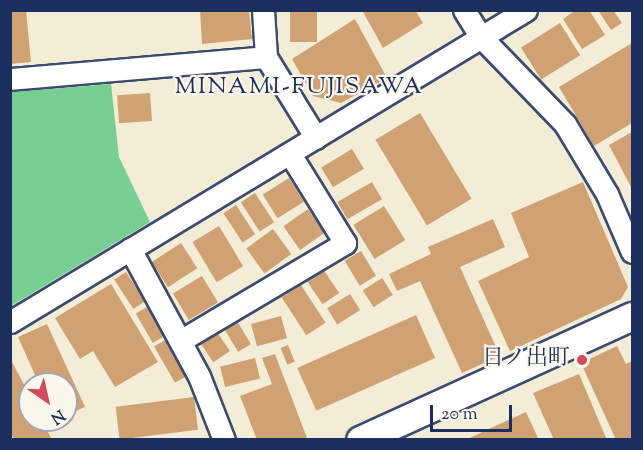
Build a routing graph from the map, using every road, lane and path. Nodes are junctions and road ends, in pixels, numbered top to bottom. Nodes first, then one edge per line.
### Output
1 (263, 10) edge
2 (464, 10) edge
3 (526, 10) edge
4 (481, 37) junction
5 (266, 57) junction
6 (10, 79) edge
7 (316, 138) junction
8 (290, 154) junction
9 (129, 249) junction
10 (633, 252) edge
11 (633, 316) edge
12 (10, 322) edge
13 (180, 341) junction
14 (225, 440) edge
15 (360, 440) edge

1 - 5 street
2 - 4 street
3 - 4 street
4 - 7 street
4 - 10 street
5 - 6 street
5 - 7 street
7 - 8 street
8 - 9 street
8 - 13 street
9 - 12 street
9 - 13 street
11 - 15 street
13 - 14 street

